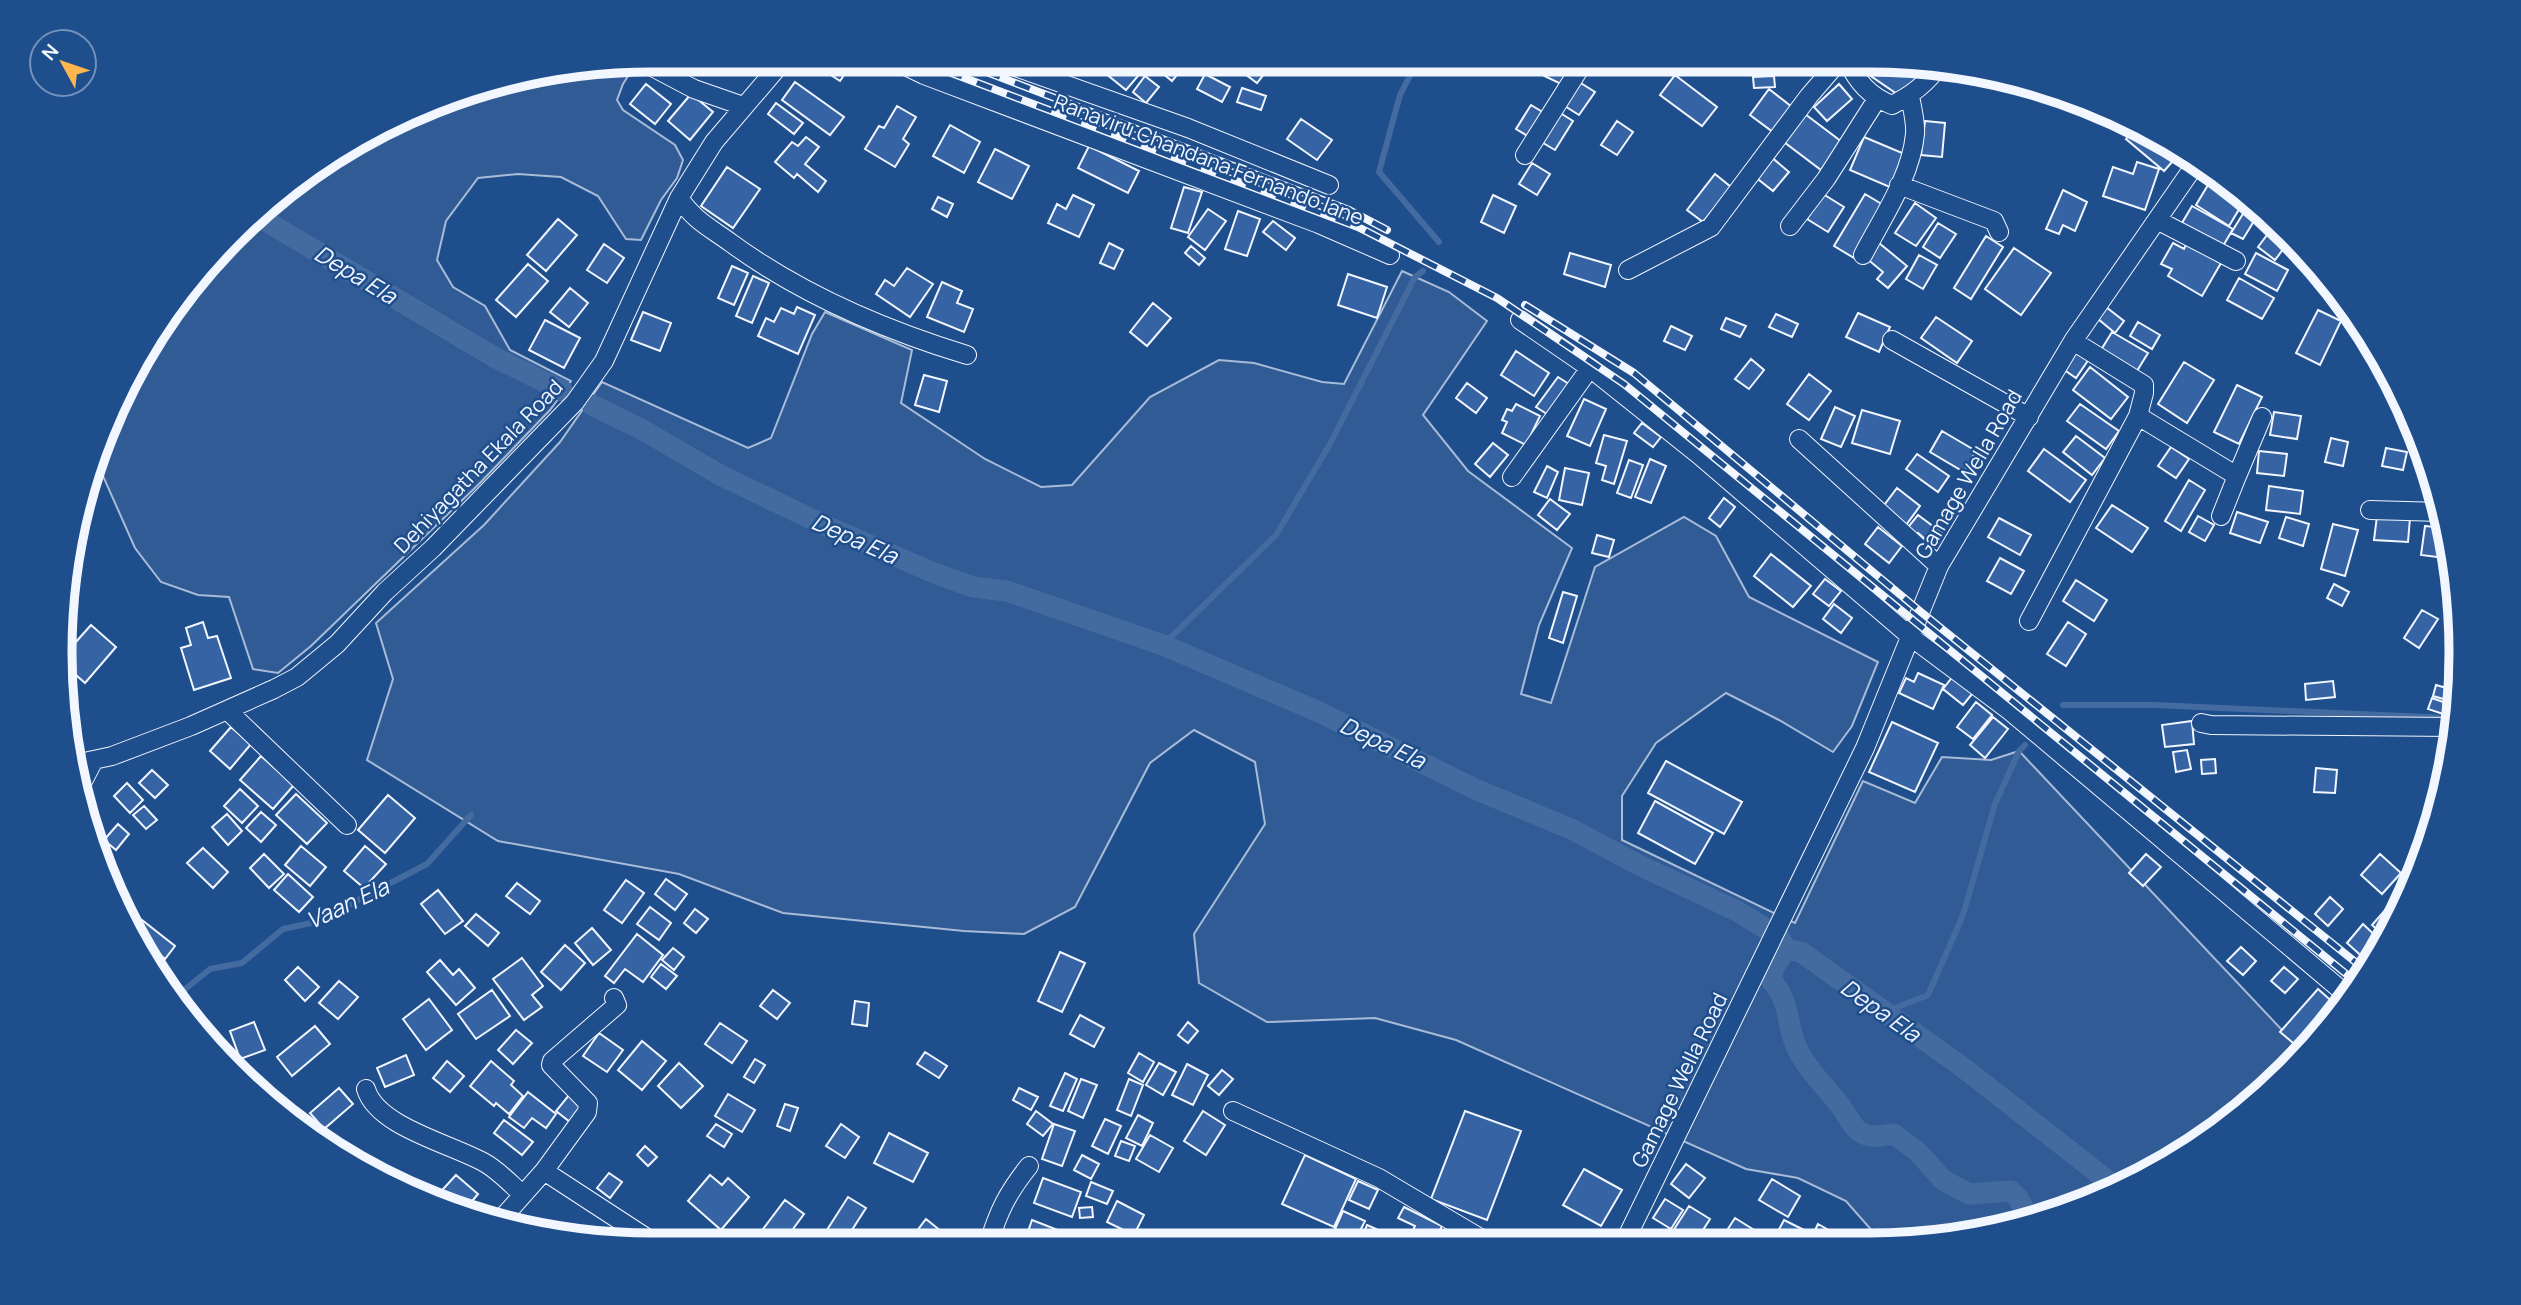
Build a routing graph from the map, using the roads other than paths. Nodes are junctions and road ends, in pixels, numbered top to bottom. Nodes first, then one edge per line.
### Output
1 (662, 72) edge
2 (773, 72) edge
3 (918, 72) edge
4 (1030, 72) edge
5 (1577, 72) edge
6 (1830, 72) edge
7 (1853, 72) edge
8 (1932, 76) edge
9 (1910, 96) junction
10 (1877, 99) junction
11 (743, 106) junction
12 (1525, 155) dead end
13 (2191, 170) edge
14 (1329, 185) dead end
15 (1899, 185) junction
16 (679, 198) junction
17 (2157, 220) junction
18 (1790, 226) dead end
19 (1998, 232) dead end
20 (1390, 255) dead end
21 (1863, 255) dead end
22 (2236, 261) dead end
23 (1628, 270) dead end
24 (1520, 320) dead end
25 (1892, 340) dead end
26 (2073, 341) junction
27 (967, 355) dead end
28 (1590, 368) junction
29 (2138, 415) junction
30 (2029, 417) junction
31 (2262, 417) dead end
32 (1799, 439) dead end
33 (2237, 476) junction
34 (1512, 477) dead end
35 (2370, 510) dead end
36 (2431, 512) edge
37 (2221, 516) dead end
38 (1939, 566) junction
39 (2029, 621) dead end
40 (1911, 637) junction
41 (227, 710) junction
42 (2201, 723) dead end
43 (2444, 726) edge
44 (94, 760) junction
45 (82, 762) edge
46 (86, 776) edge
47 (347, 825) dead end
48 (2341, 990) edge
49 (614, 998) dead end
50 (366, 1089) dead end
51 (1233, 1111) dead end
52 (1029, 1166) dead end
53 (544, 1171) junction
54 (523, 1195) junction
55 (506, 1214) edge
56 (639, 1233) edge
57 (992, 1233) edge
58 (1472, 1233) edge
59 (1629, 1233) edge

1 - 11 street
2 - 11 street, Dehiyagatha Ekala Road
3 - 20 street, Ranaviru Chandana Fernando lane
4 - 14 street
5 - 12 street
6 - 23 street
7 - 10 street
8 - 9 street
9 - 10 street
9 - 15 street
10 - 18 street
11 - 16 street, Dehiyagatha Ekala Road
13 - 17 street, Gamage Wella Road
15 - 19 street
15 - 21 street
16 - 27 street
16 - 41 street, Dehiyagatha Ekala Road
17 - 22 street
17 - 26 street, Gamage Wella Road
24 - 28 street
25 - 30 street
26 - 29 street
26 - 30 street, Gamage Wella Road
28 - 34 street
28 - 40 street
29 - 33 street
29 - 39 street
30 - 38 street, Gamage Wella Road
31 - 33 street
32 - 38 street
33 - 37 street
35 - 36 street
38 - 40 street, Gamage Wella Road
40 - 48 street
40 - 59 street, Gamage Wella Road
41 - 44 street, Dehiyagatha Ekala Road
41 - 47 street
42 - 43 street
44 - 45 street, Dehiyagatha Ekala Road
44 - 46 street
49 - 53 street
50 - 54 street
51 - 58 street
52 - 57 street
53 - 54 street
53 - 56 street
54 - 55 street

